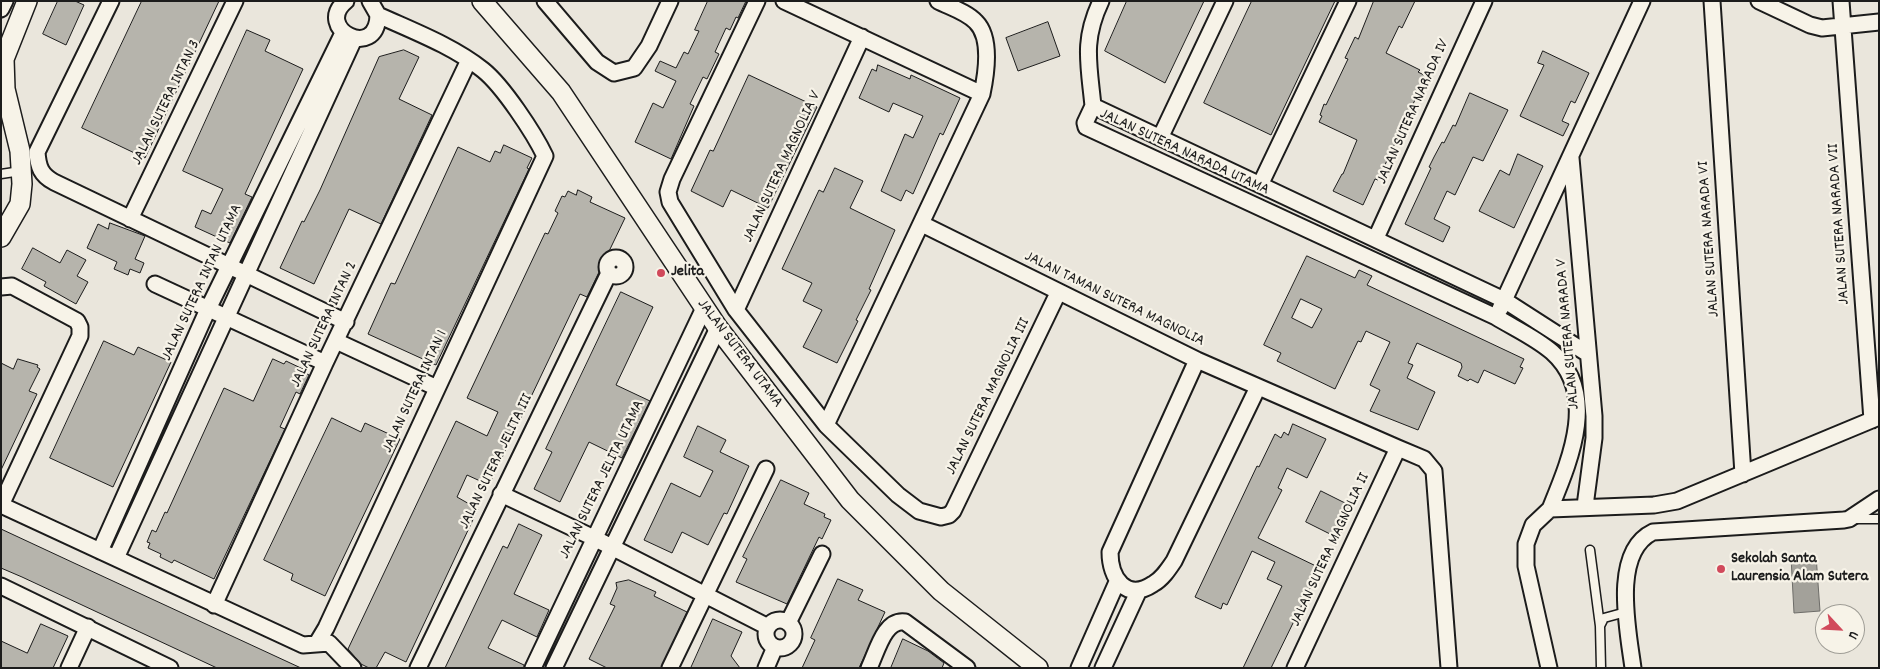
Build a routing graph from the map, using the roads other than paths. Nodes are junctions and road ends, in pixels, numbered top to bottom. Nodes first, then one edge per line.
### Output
1 (5, 1) edge
2 (27, 1) edge
3 (111, 1) edge
4 (235, 1) edge
5 (329, 1) edge
6 (346, 1) edge
7 (482, 1) edge
8 (545, 1) edge
9 (670, 1) edge
10 (757, 1) edge
11 (784, 1) edge
12 (938, 1) edge
13 (1101, 1) edge
14 (1225, 1) edge
15 (1348, 1) edge
16 (1484, 1) edge
17 (1642, 1) edge
18 (1712, 1) edge
19 (1760, 1) edge
20 (1841, 1) edge
21 (1, 9) edge
22 (374, 10) edge
23 (337, 15) junction
24 (1879, 22) edge
25 (1842, 25) junction
26 (349, 36) junction
27 (862, 38) junction
28 (469, 60) junction
29 (982, 94) junction
30 (1093, 106) junction
31 (1161, 136) junction
32 (1572, 158) junction
33 (30, 170) junction
34 (1, 174) edge
35 (1260, 184) junction
36 (130, 219) junction
37 (922, 224) junction
38 (1, 237) edge
39 (1376, 238) junction
40 (229, 266) junction
41 (609, 273) dead end
42 (245, 274) junction
43 (155, 284) dead end
44 (1, 287) edge
45 (1058, 293) junction
46 (1504, 300) junction
47 (704, 308) junction
48 (208, 310) junction
49 (736, 310) junction
50 (225, 317) junction
51 (1496, 318) junction
52 (346, 322) junction
53 (718, 328) junction
54 (336, 341) junction
55 (1588, 354) junction
56 (1197, 360) junction
57 (325, 363) junction
58 (1258, 387) junction
59 (437, 388) junction
60 (1875, 418) edge
61 (650, 422) junction
62 (826, 425) junction
63 (668, 432) junction
64 (1398, 448) junction
65 (766, 469) dead end
66 (1743, 474) junction
67 (500, 494) junction
68 (1879, 499) edge
69 (1, 505) edge
70 (1585, 506) junction
71 (1550, 510) junction
72 (1849, 519) junction
73 (1879, 519) edge
74 (594, 538) junction
75 (610, 547) junction
76 (1590, 550) dead end
77 (100, 551) junction
78 (822, 554) dead end
79 (116, 558) junction
80 (1117, 582) junction
81 (1, 587) edge
82 (1139, 590) junction
83 (704, 594) junction
84 (214, 605) junction
85 (1626, 612) junction
86 (788, 623) junction
87 (1600, 626) junction
88 (88, 627) junction
89 (768, 627) junction
90 (317, 643) junction
91 (775, 647) junction
92 (69, 668) edge
93 (170, 668) edge
94 (353, 668) edge
95 (418, 668) edge
96 (533, 668) edge
97 (554, 668) edge
98 (670, 668) edge
99 (766, 668) edge
100 (869, 668) edge
101 (967, 668) edge
102 (1038, 668) edge
103 (1079, 668) edge
104 (1103, 668) edge
105 (1295, 668) edge
106 (1448, 668) edge
107 (1549, 668) edge
108 (1601, 668) edge
109 (1633, 668) edge

1 - 21 street
2 - 33 street
3 - 33 street
4 - 36 street, JALAN SUTERA INTAN 3
5 - 23 street
6 - 23 street
7 - 47 street, JALAN SUTERA UTAMA
8 - 9 street
10 - 49 street
11 - 27 street
12 - 29 street
13 - 30 street
14 - 31 street
15 - 35 street
16 - 39 street, JALAN SUTERA NARADA IV
17 - 32 street, JALAN SUTERA NARADA V
18 - 66 street, JALAN SUTERA NARADA VI
19 - 25 street
20 - 25 street, JALAN SUTERA NARADA VII
22 - 26 street
22 - 28 street
23 - 26 street
24 - 25 street
25 - 60 street, JALAN SUTERA NARADA VII
26 - 40 street, JALAN SUTERA INTAN UTAMA
26 - 42 street, JALAN SUTERA INTAN UTAMA
27 - 29 street
27 - 49 street, JALAN SUTERA MAGNOLIA V
28 - 52 street, JALAN SUTERA INTAN 2
28 - 59 street, JALAN SUTERA INTAN 1
29 - 37 street
30 - 31 street, JALAN SUTERA NARADA UTAMA
30 - 51 street, JALAN SUTERA NARADA UTAMA
31 - 35 street, JALAN SUTERA NARADA UTAMA
32 - 46 street, JALAN SUTERA NARADA V
32 - 55 street, JALAN SUTERA NARADA V
33 - 34 lane
33 - 36 street
33 - 38 street
35 - 39 street, JALAN SUTERA NARADA UTAMA
36 - 40 street
37 - 45 street, JALAN TAMAN SUTERA MAGNOLIA
37 - 62 street
39 - 46 street, JALAN SUTERA NARADA UTAMA
40 - 42 street
40 - 48 street, JALAN SUTERA INTAN UTAMA
41 - 67 street, JALAN SUTERA JELITA III
42 - 50 street, JALAN SUTERA INTAN UTAMA
42 - 52 street
43 - 48 street
44 - 69 street
45 - 56 street, JALAN TAMAN SUTERA MAGNOLIA
45 - 62 street, JALAN SUTERA MAGNOLIA III
46 - 51 street, JALAN SUTERA NARADA V
46 - 55 street, JALAN SUTERA NARADA UTAMA
47 - 53 street, JALAN SUTERA UTAMA
47 - 61 street, JALAN SUTERA JELITA UTAMA
48 - 50 street
48 - 77 street, JALAN SUTERA INTAN UTAMA
49 - 62 street
50 - 57 street
50 - 79 street, JALAN SUTERA INTAN UTAMA
51 - 71 street, JALAN SUTERA NARADA UTAMA
52 - 54 street, JALAN SUTERA INTAN 2
53 - 63 street
53 - 102 street, JALAN SUTERA UTAMA
54 - 57 street, JALAN SUTERA INTAN 2
54 - 59 street
55 - 70 street, JALAN SUTERA NARADA V
56 - 58 street, JALAN TAMAN SUTERA MAGNOLIA
56 - 80 street
57 - 84 street, JALAN SUTERA INTAN 2
58 - 64 street, JALAN TAMAN SUTERA MAGNOLIA
58 - 82 street
59 - 90 street, JALAN SUTERA INTAN 1
60 - 66 street
61 - 63 street
61 - 74 street, JALAN SUTERA JELITA UTAMA
63 - 75 street
64 - 105 street, JALAN SUTERA MAGNOLIA II
64 - 106 street, JALAN TAMAN SUTERA MAGNOLIA
65 - 83 street
66 - 70 street
67 - 74 street
67 - 95 street, JALAN SUTERA JELITA III
68 - 72 street
69 - 77 street
70 - 71 street
71 - 107 street
72 - 73 lane
72 - 85 street
74 - 75 street
74 - 96 street, JALAN SUTERA JELITA UTAMA
75 - 83 street
75 - 97 street
76 - 87 lane
77 - 79 street
78 - 86 street
79 - 84 street
80 - 82 street
80 - 103 street
81 - 88 street
82 - 104 street
83 - 89 street
83 - 98 street
84 - 90 street
85 - 87 lane
85 - 109 street
86 - 89 street
86 - 91 street
87 - 108 lane
88 - 92 street
88 - 93 street
89 - 91 street
90 - 94 street
91 - 99 street
100 - 101 street

